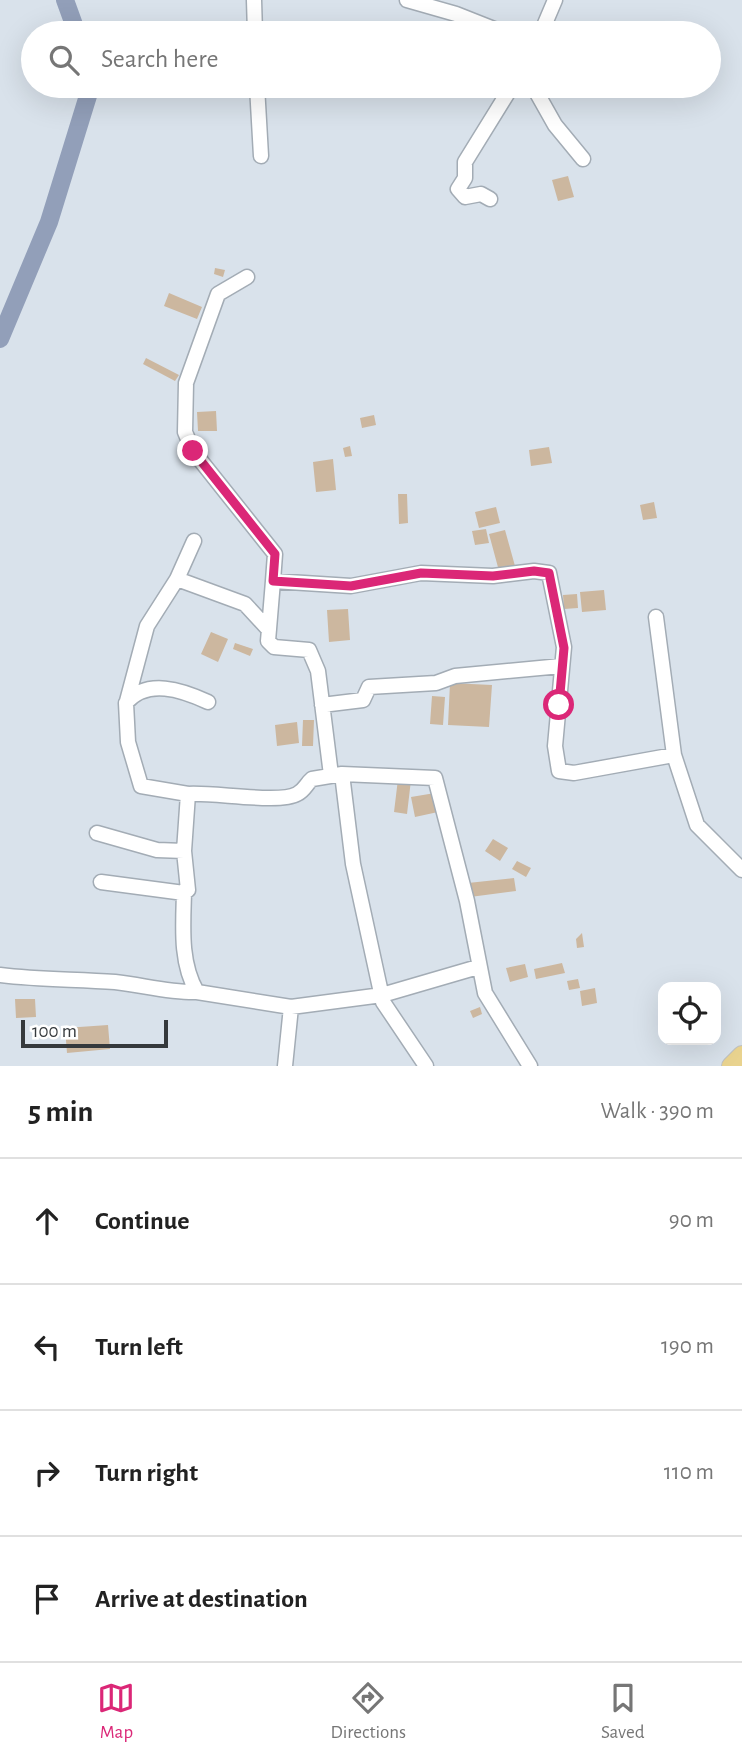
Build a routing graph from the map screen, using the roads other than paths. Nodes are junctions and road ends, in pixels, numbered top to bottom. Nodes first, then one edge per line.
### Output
1 (254, 0) edge
2 (407, 0) edge
3 (555, 0) edge
4 (255, 21) edge
5 (474, 21) edge
6 (546, 21) edge
7 (258, 98) edge
8 (505, 98) edge
9 (540, 98) edge
10 (261, 156) dead end
11 (583, 159) dead end
12 (490, 199) dead end
13 (247, 276) dead end
14 (194, 541) dead end
15 (177, 579) junction
16 (273, 581) junction
17 (656, 617) dead end
18 (269, 630) junction
19 (561, 666) junction
20 (208, 702) dead end
21 (126, 703) junction
22 (321, 705) junction
23 (674, 755) junction
24 (337, 775) junction
25 (188, 794) junction
26 (97, 833) dead end
27 (184, 851) junction
28 (742, 870) edge
29 (101, 882) dead end
30 (184, 893) junction
31 (478, 967) junction
32 (0, 975) edge
33 (197, 992) junction
34 (382, 995) junction
35 (291, 1007) junction
36 (742, 1055) edge
37 (285, 1066) edge
38 (426, 1066) edge
39 (530, 1066) edge
40 (731, 1066) edge

1 - 4 street
2 - 5 street
3 - 6 street
7 - 10 street
8 - 12 street
9 - 11 street
13 - 16 street
14 - 15 street
15 - 18 street
15 - 21 street
16 - 18 street
16 - 19 street
17 - 23 street
18 - 22 street
19 - 22 street
19 - 23 street
20 - 21 street
21 - 25 street
22 - 24 street
23 - 28 street
24 - 25 street
24 - 31 street
24 - 34 street
25 - 27 street
26 - 27 street
27 - 30 street
29 - 30 street
30 - 33 street
31 - 34 street
31 - 39 street
32 - 33 street
33 - 35 street
34 - 35 street
34 - 38 street
35 - 37 street
36 - 40 main road

